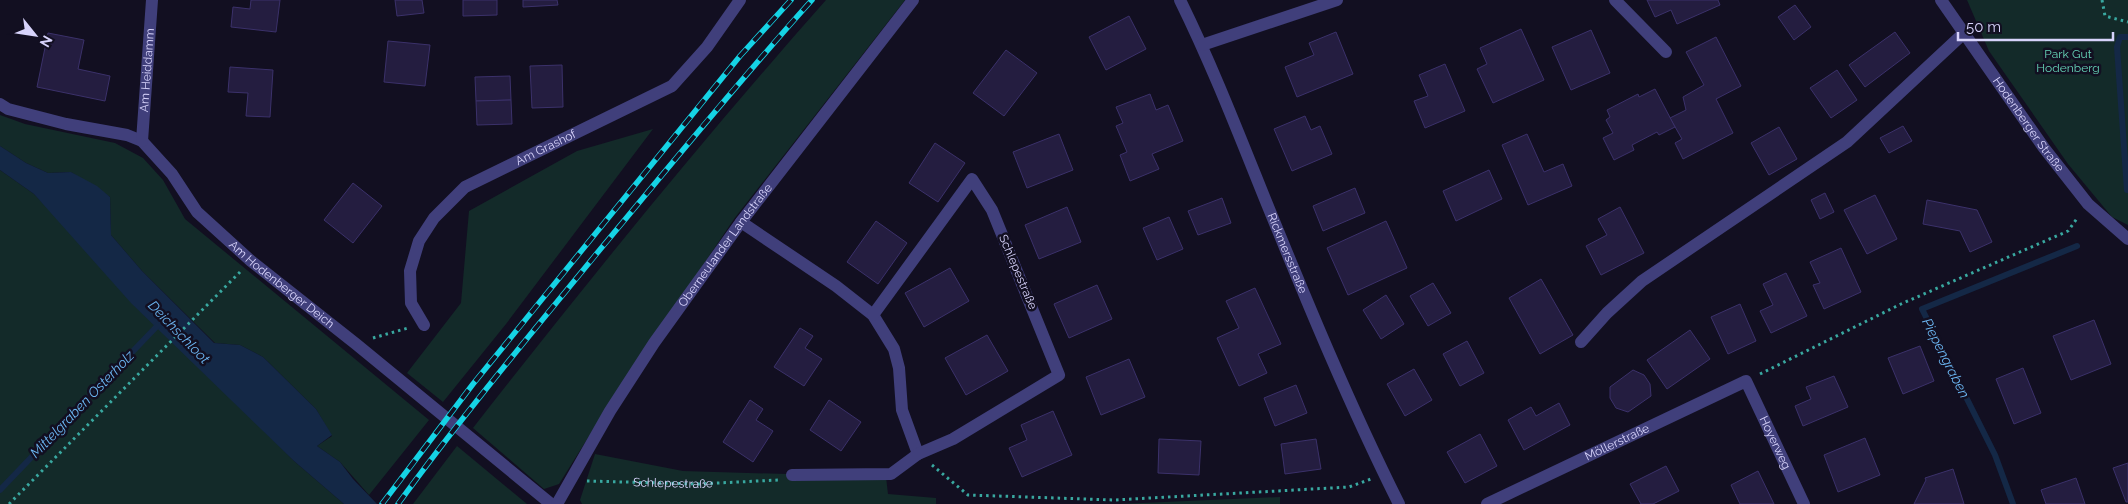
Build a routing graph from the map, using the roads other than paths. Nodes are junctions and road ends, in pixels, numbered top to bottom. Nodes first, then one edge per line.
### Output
1 (152, 0) edge
2 (740, 0) edge
3 (913, 0) edge
4 (1180, 0) edge
5 (1337, 0) edge
6 (1615, 0) edge
7 (1941, 0) edge
8 (1964, 33) junction
9 (1202, 45) junction
10 (1666, 52) dead end
11 (0, 104) edge
12 (142, 141) junction
13 (741, 222) junction
14 (2128, 239) edge
15 (873, 315) junction
16 (424, 325) road end
17 (1580, 342) dead end
18 (1746, 381) joint
19 (918, 454) junction
20 (792, 475) road end
21 (551, 504) edge
22 (556, 504) edge
23 (1398, 504) edge
24 (1487, 504) edge
25 (1804, 504) edge

1 - 12 street, Am Heiddamm
2 - 16 street, Am Grashof
3 - 13 street, Oberneulander Landstraße
4 - 9 street, Rickmersstraße
5 - 9 street
6 - 10 street
7 - 8 street, Hodenberger Straße
8 - 14 street, Hodenberger Straße
8 - 17 street
9 - 23 street, Rickmersstraße
11 - 12 street, Am Hodenberger Deich
12 - 21 street, Am Hodenberger Deich
13 - 15 street
13 - 22 street, Oberneulander Landstraße
15 - 19 street
15 - 19 street, Schlepestraße
18 - 24 street, Möllerstraße
18 - 25 street, Hoyerweg
19 - 20 street, Schlepestraße

